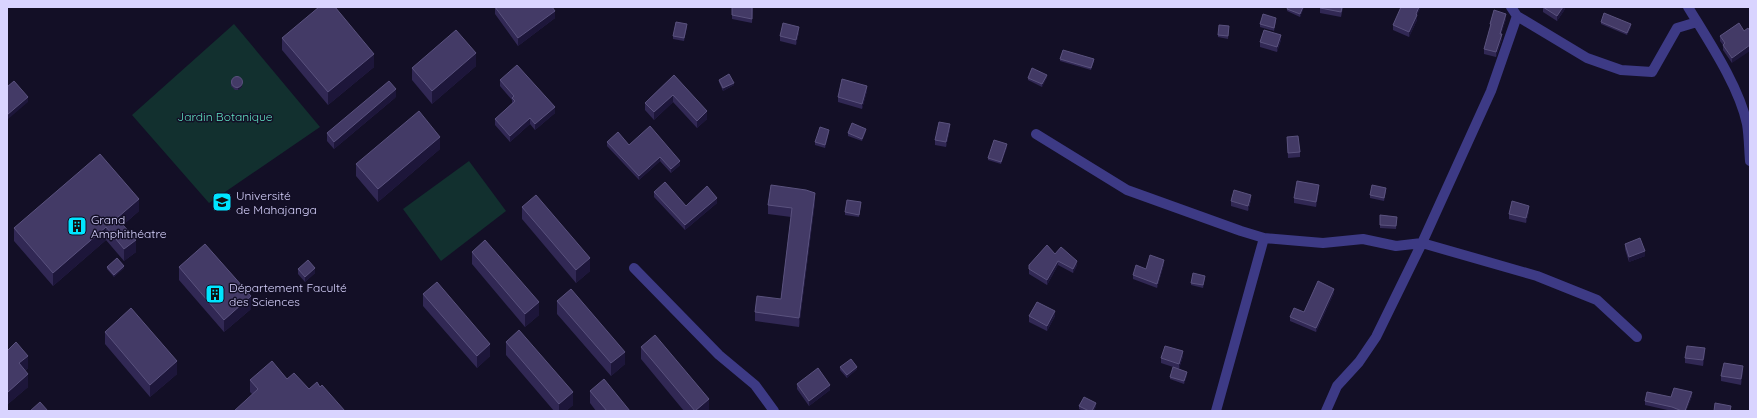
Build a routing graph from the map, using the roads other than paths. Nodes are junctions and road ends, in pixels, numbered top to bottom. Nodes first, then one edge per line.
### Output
1 (1510, 7) edge
2 (1688, 7) edge
3 (1517, 16) junction
4 (1697, 22) junction
5 (1748, 125) edge
6 (1036, 134) dead end
7 (1750, 160) edge
8 (1264, 238) junction
9 (1422, 243) junction
10 (634, 268) dead end
11 (1637, 337) dead end
12 (774, 411) edge
13 (1216, 411) edge
14 (1326, 411) edge

1 - 3 street
2 - 4 street
3 - 4 street
3 - 9 street
4 - 5 street
5 - 7 street
6 - 8 street
8 - 9 street
8 - 13 street
9 - 11 street
9 - 14 street
10 - 12 street

